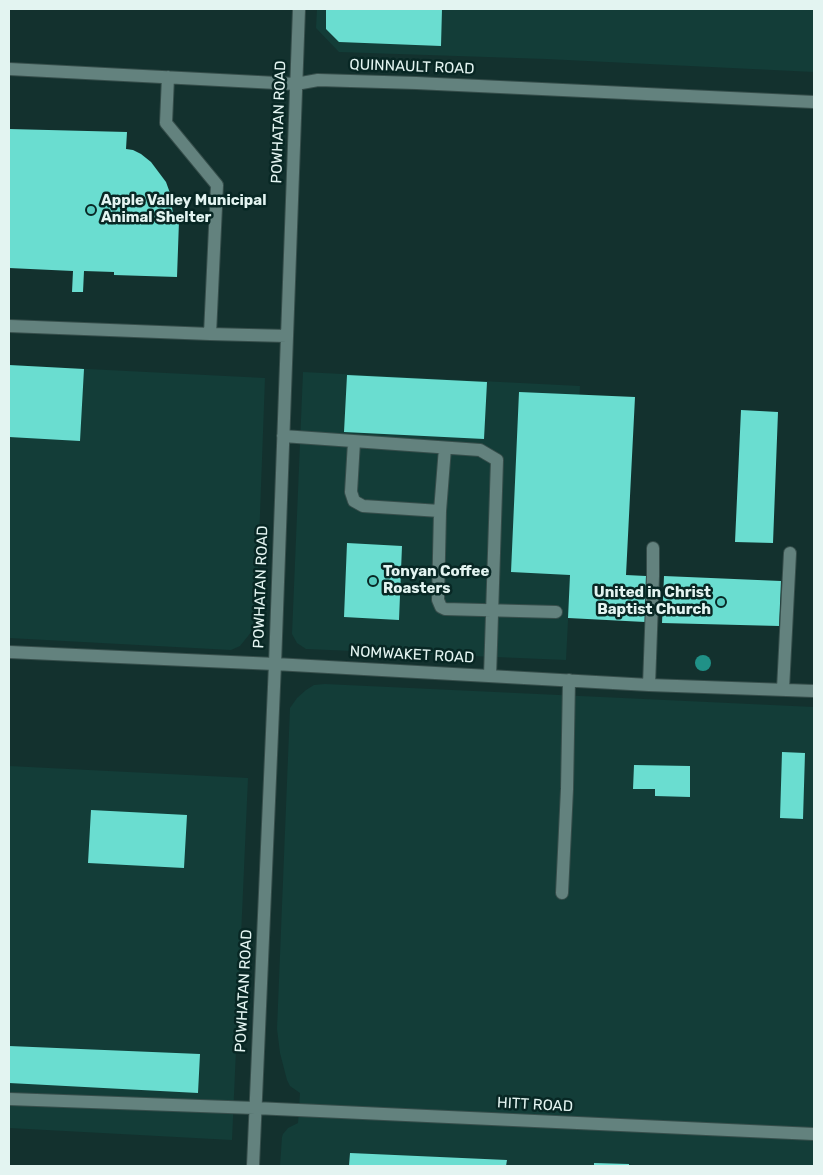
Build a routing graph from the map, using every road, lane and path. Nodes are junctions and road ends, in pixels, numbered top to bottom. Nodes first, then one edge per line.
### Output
1 (299, 9) edge
2 (9, 69) edge
3 (168, 77) junction
4 (296, 84) junction
5 (814, 102) edge
6 (9, 326) edge
7 (210, 334) junction
8 (287, 336) junction
9 (283, 436) junction
10 (354, 442) junction
11 (444, 448) junction
12 (440, 511) junction
13 (653, 548) dead end
14 (790, 553) dead end
15 (492, 610) junction
16 (556, 612) dead end
17 (9, 652) edge
18 (274, 664) junction
19 (490, 676) junction
20 (569, 680) junction
21 (649, 685) junction
22 (784, 689) junction
23 (814, 691) edge
24 (562, 893) dead end
25 (9, 1098) edge
26 (255, 1108) junction
27 (814, 1134) edge
28 (253, 1166) edge

1 - 4 street, POWHATAN ROAD
2 - 3 street, QUINNAULT ROAD
3 - 4 street, QUINNAULT ROAD
3 - 7 street
4 - 5 street, QUINNAULT ROAD
4 - 8 street, POWHATAN ROAD
6 - 7 street
7 - 8 street
8 - 9 street, POWHATAN ROAD
9 - 10 street
9 - 18 street, POWHATAN ROAD
10 - 11 street
10 - 12 street
11 - 12 street
11 - 15 street
12 - 15 street
13 - 21 street
14 - 22 street
15 - 16 street
15 - 19 street
17 - 18 street, NOMWAKET ROAD
18 - 19 street, NOMWAKET ROAD
18 - 26 street, POWHATAN ROAD
19 - 20 street, NOMWAKET ROAD
20 - 21 street, NOMWAKET ROAD
20 - 24 street
21 - 22 street, NOMWAKET ROAD
22 - 23 street, NOMWAKET ROAD
25 - 26 street, HITT ROAD
26 - 27 street, HITT ROAD
26 - 28 street, POWHATAN ROAD

